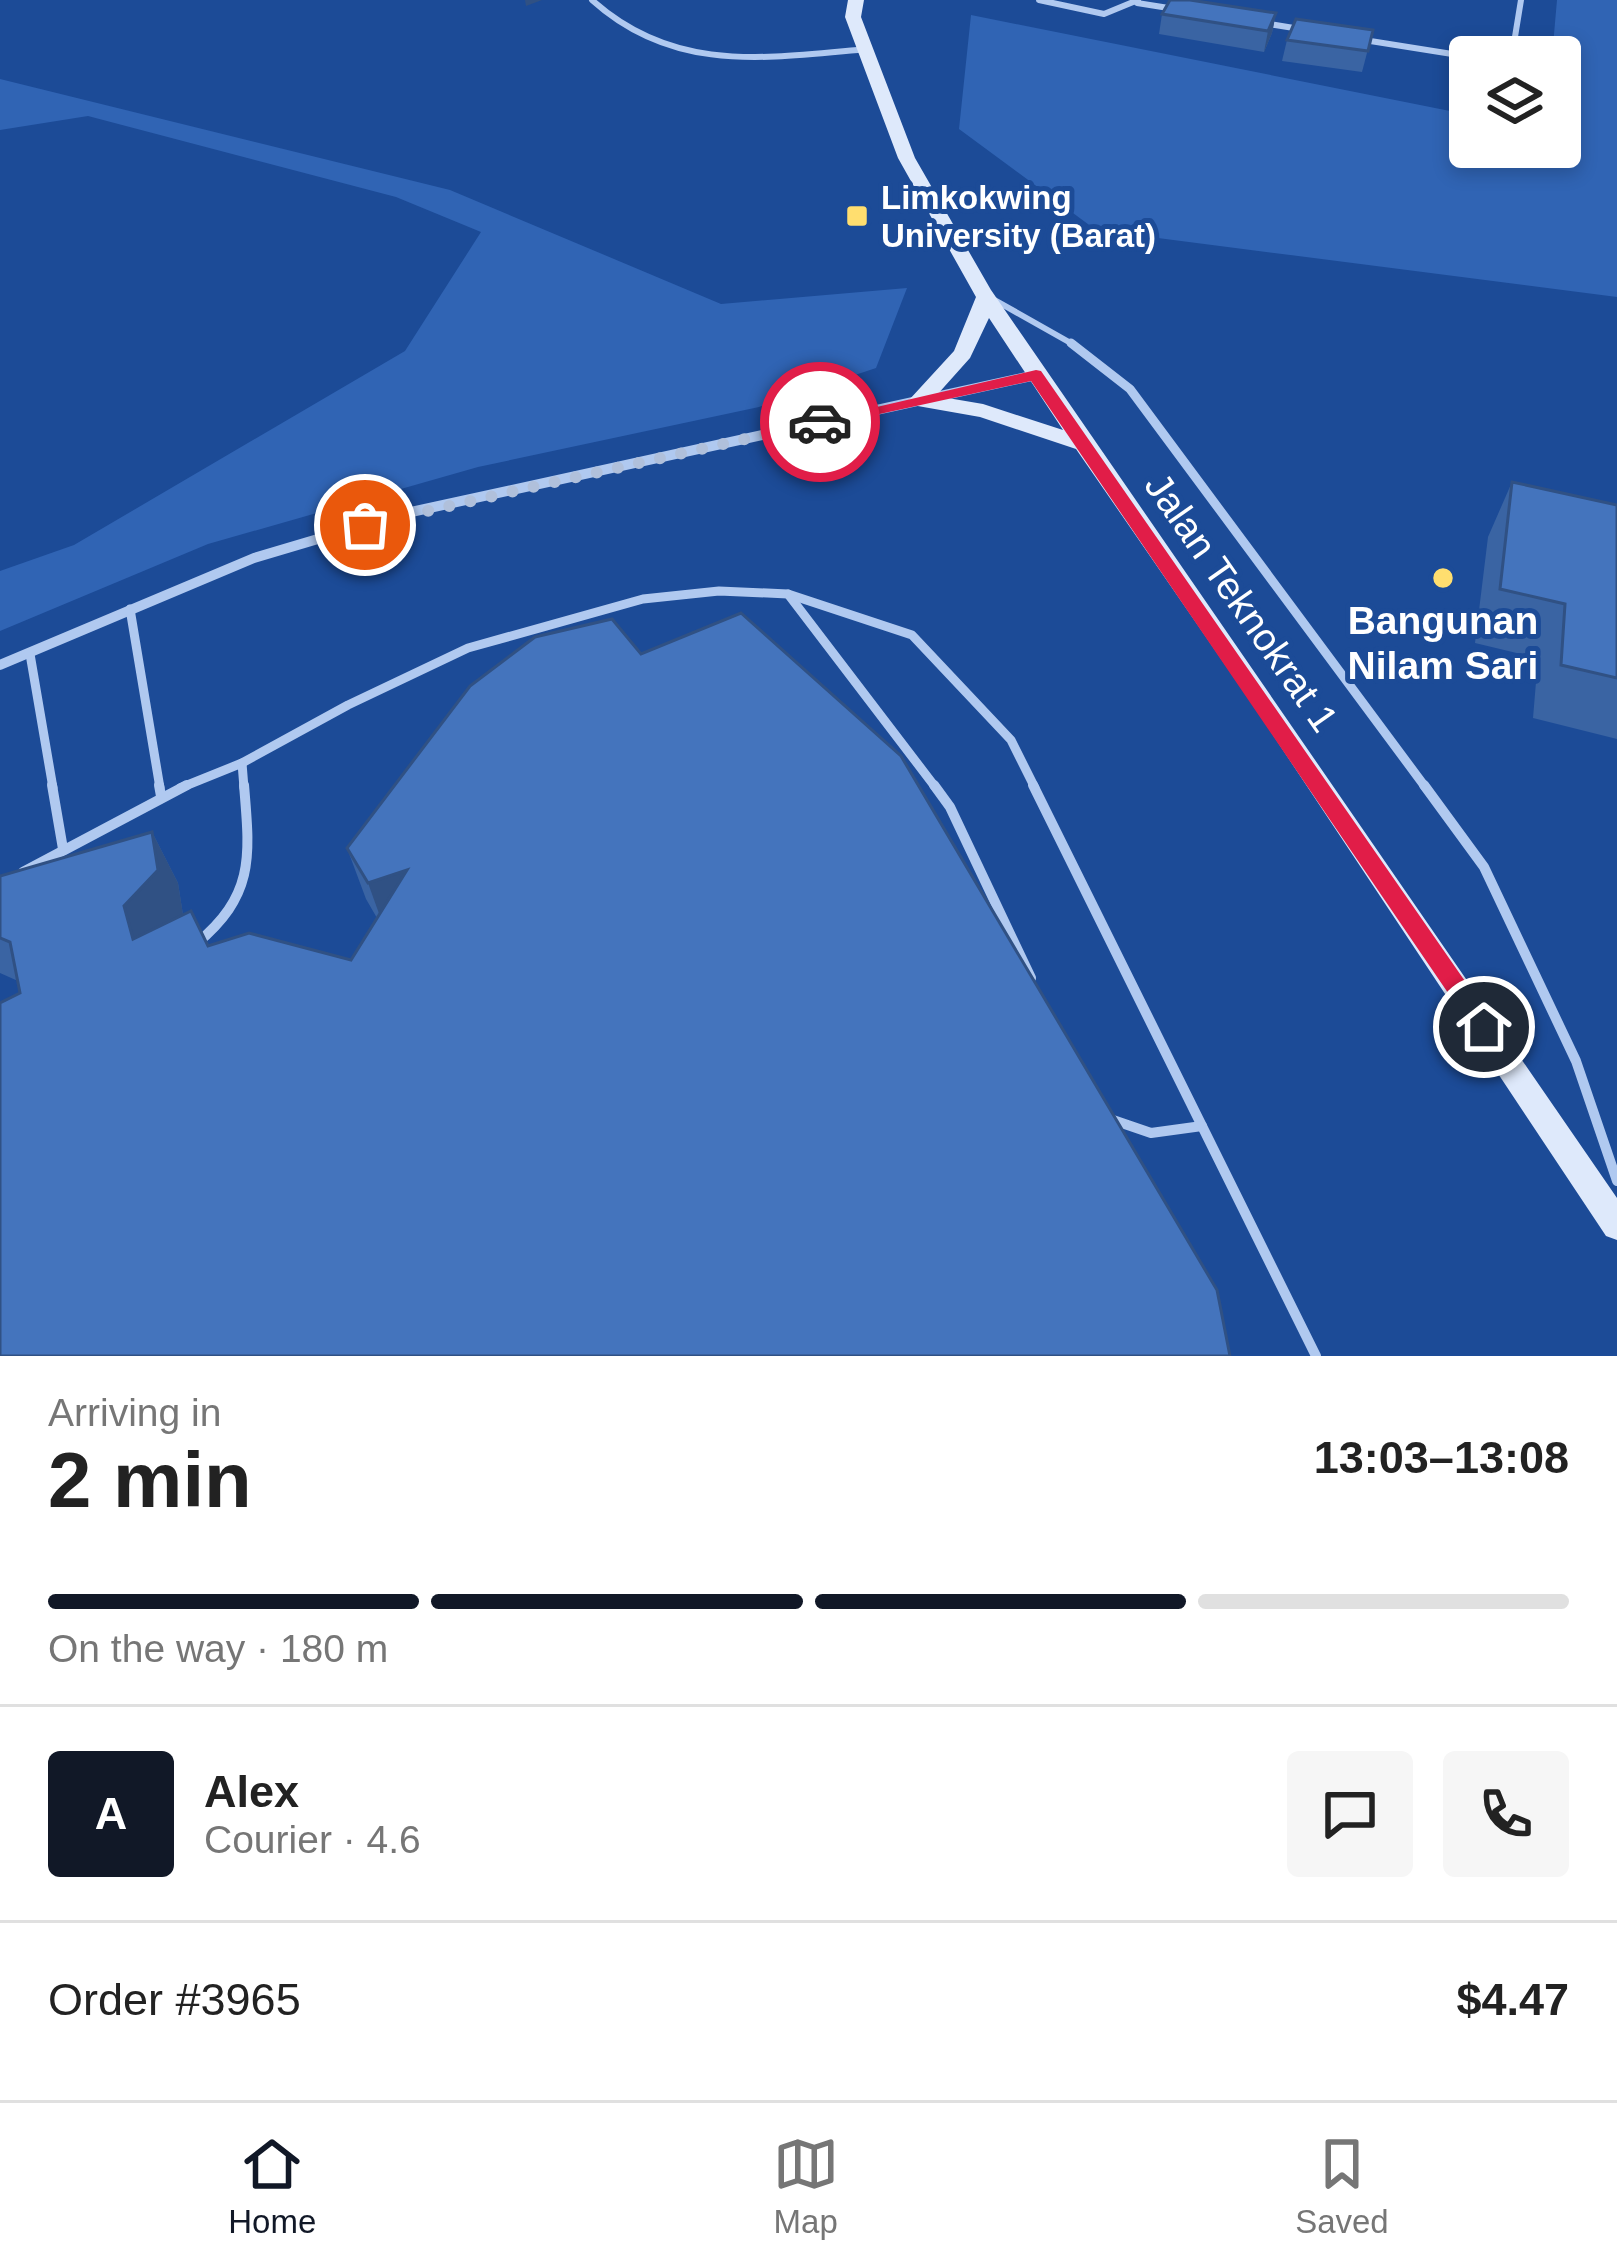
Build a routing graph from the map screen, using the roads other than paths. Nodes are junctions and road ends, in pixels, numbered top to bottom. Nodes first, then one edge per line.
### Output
1 (592, 0) edge
2 (1040, 0) edge
3 (1521, 0) edge
4 (878, 1) edge
5 (1138, 2) edge
6 (855, 8) edge
7 (1182, 10) edge
8 (1249, 21) edge
9 (1315, 32) edge
10 (1515, 36) edge
11 (1360, 39) edge
12 (868, 49) junction
13 (1449, 53) edge
14 (986, 295) junction
15 (1036, 375) junction
16 (920, 400) junction
17 (1084, 444) junction
18 (788, 594) junction
19 (130, 609) junction
20 (30, 655) junction
21 (0, 665) edge
22 (242, 763) junction
23 (161, 796) junction
24 (63, 848) junction
25 (16, 877) edge
26 (187, 951) edge
27 (1040, 996) edge
28 (1104, 1112) edge
29 (1202, 1126) junction
30 (1617, 1181) edge
31 (1617, 1225) edge
32 (1316, 1356) edge

1 - 12 lane
2 - 5 lane
3 - 10 lane
4 - 6 main road
5 - 7 lane
6 - 12 main road, Jalan Teknokrat 1
8 - 9 lane
11 - 13 lane
12 - 14 main road, Jalan Teknokrat 1
14 - 15 main road, Jalan Teknokrat 1
14 - 16 main road
14 - 30 lane
15 - 16 street
15 - 17 main road, Jalan Teknokrat 1
16 - 17 main road
16 - 19 street
17 - 31 main road, Jalan Teknokrat 1
18 - 22 lane
18 - 27 lane
18 - 29 lane
19 - 20 street
19 - 23 lane
20 - 21 street
20 - 24 lane
22 - 23 lane
22 - 26 lane
23 - 24 lane
24 - 25 lane
28 - 29 lane
29 - 32 lane

